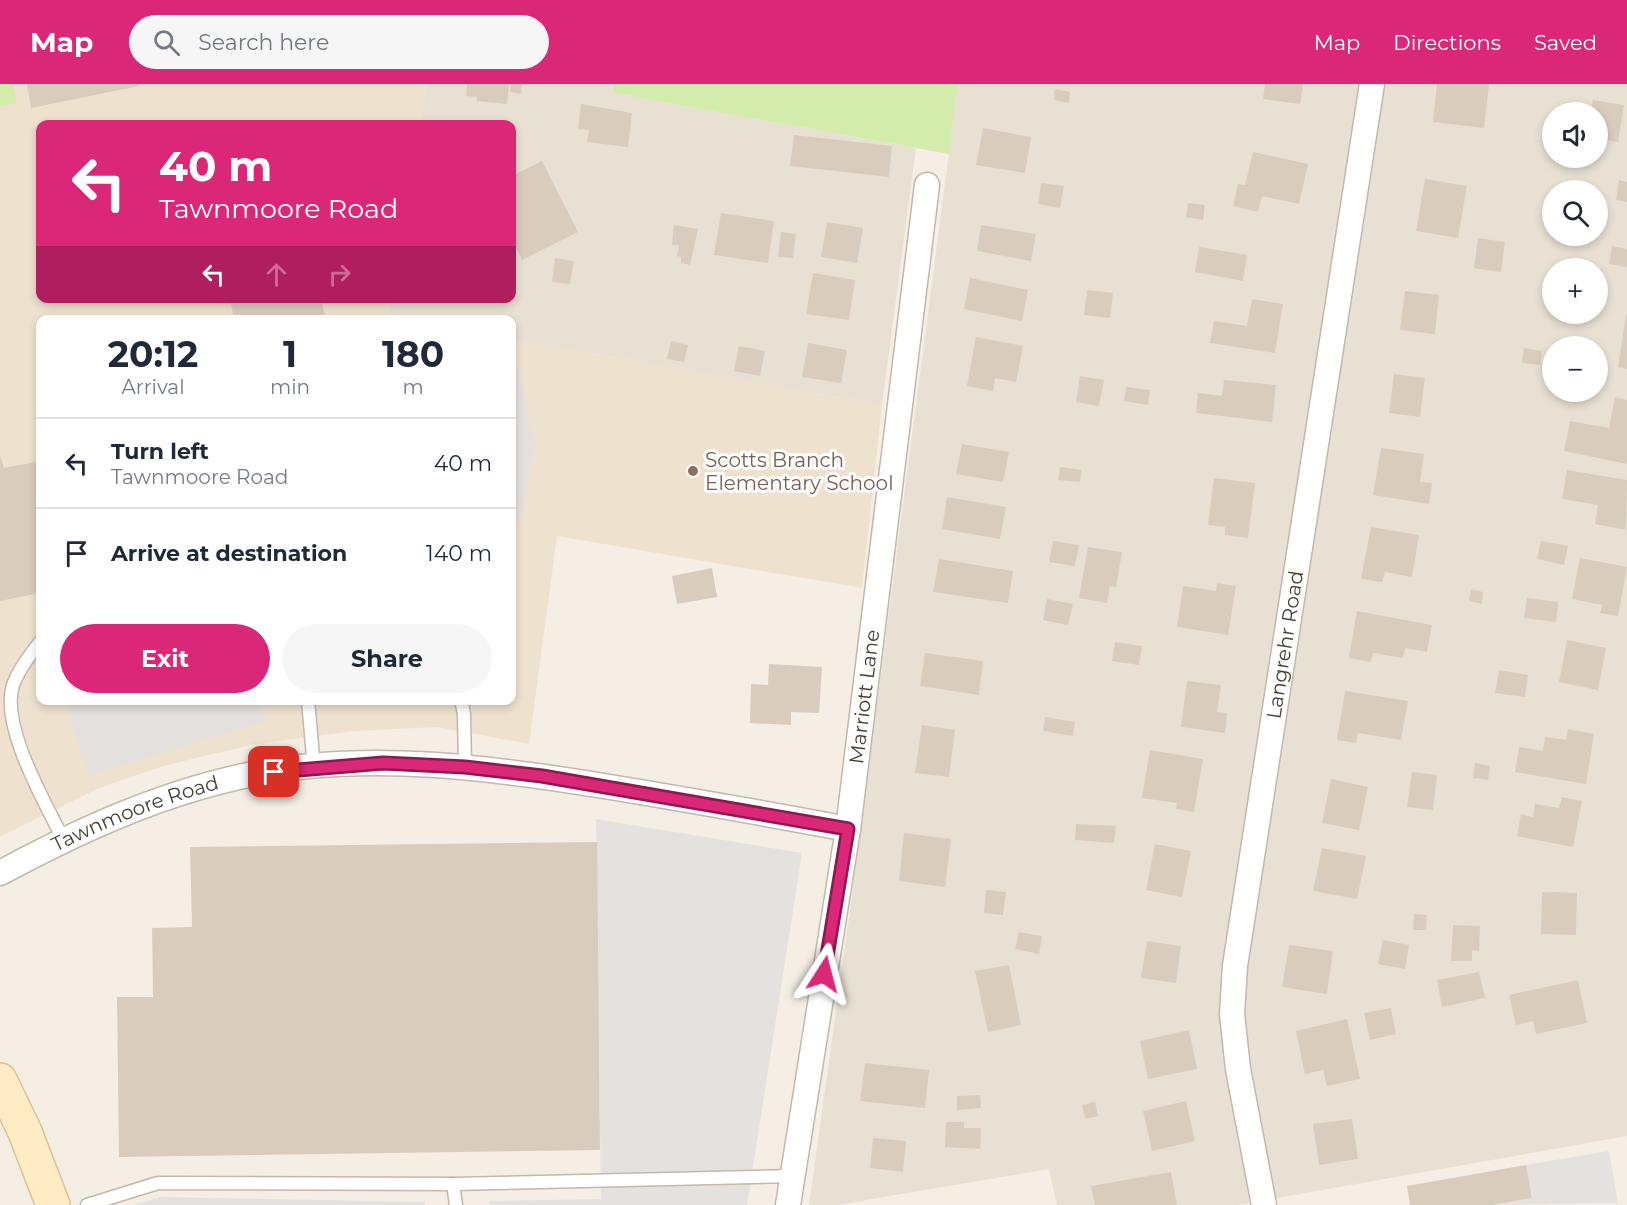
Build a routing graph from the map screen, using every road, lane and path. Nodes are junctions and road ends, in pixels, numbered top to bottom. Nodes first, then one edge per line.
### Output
1 (1372, 84) edge
2 (927, 185) dead end
3 (36, 647) edge
4 (308, 705) edge
5 (461, 705) edge
6 (465, 767) junction
7 (314, 768) junction
8 (848, 829) junction
9 (63, 840) junction
10 (0, 873) edge
11 (0, 1080) edge
12 (792, 1176) junction
13 (453, 1184) junction
14 (53, 1205) edge
15 (87, 1205) edge
16 (456, 1205) edge
17 (788, 1205) edge
18 (1264, 1205) edge

1 - 18 street, Langrehr Road
2 - 8 street, Marriott Lane
3 - 9 lane
4 - 7 lane
5 - 6 lane
6 - 7 street, Tawnmoore Road
6 - 8 street, Tawnmoore Road
7 - 9 street, Tawnmoore Road
8 - 12 street, Marriott Lane
9 - 10 street, Tawnmoore Road
11 - 14 street
12 - 13 lane
12 - 17 street, Marriott Lane
13 - 15 lane
13 - 16 lane

